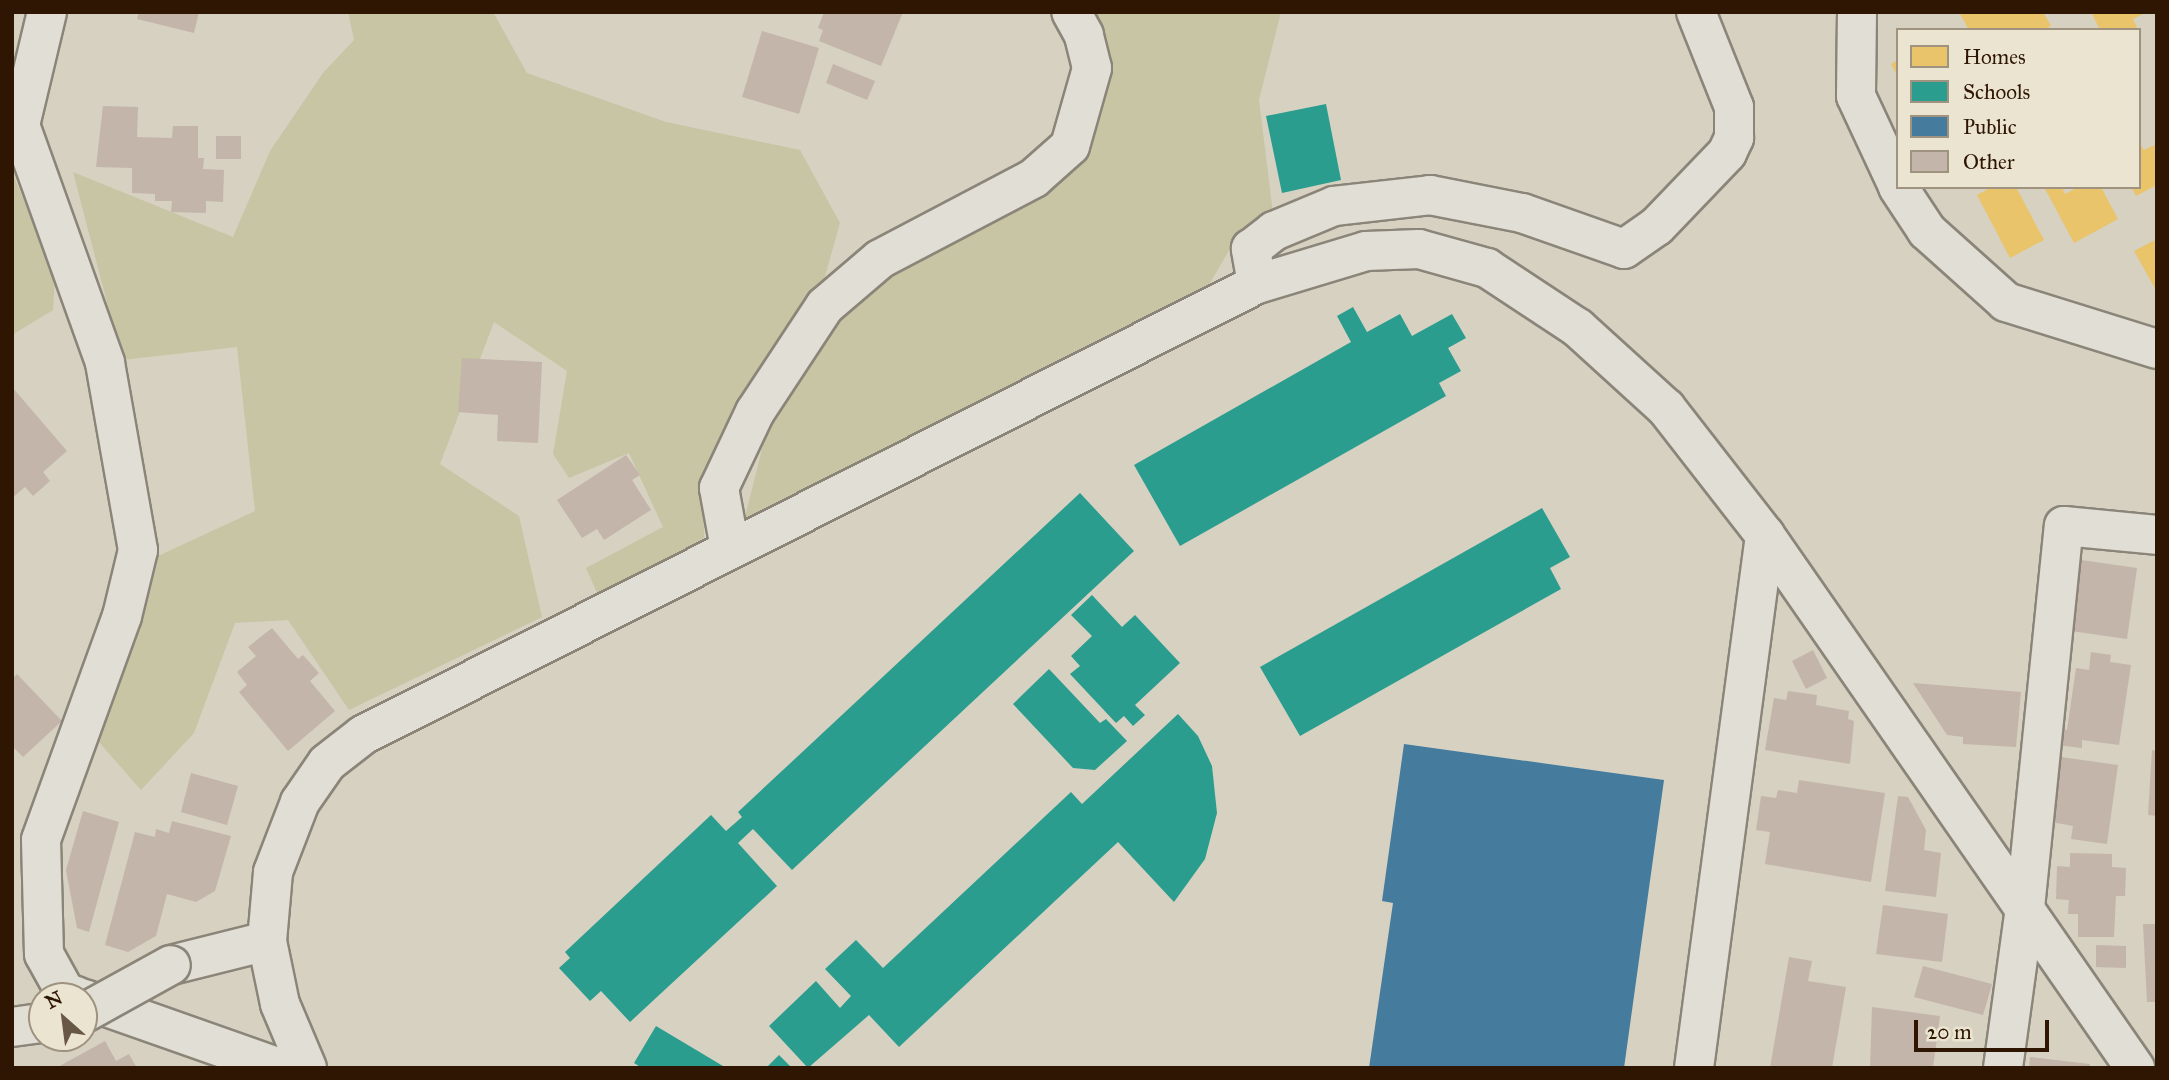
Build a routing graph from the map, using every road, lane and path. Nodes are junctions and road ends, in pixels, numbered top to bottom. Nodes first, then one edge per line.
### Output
1 (47, 12) edge
2 (1071, 12) edge
3 (1696, 12) edge
4 (1857, 12) edge
5 (1896, 183) edge
6 (1899, 189) edge
7 (1257, 284) junction
8 (2157, 349) edge
9 (1765, 535) junction
10 (2157, 535) edge
11 (730, 548) junction
12 (2025, 908) junction
13 (267, 941) junction
14 (59, 982) edge
15 (98, 1004) edge
16 (98, 1005) edge
17 (280, 1068) edge
18 (307, 1068) edge
19 (1694, 1068) edge
20 (2003, 1068) edge
21 (2135, 1068) edge

1 - 14 street
2 - 11 street
3 - 7 street
4 - 5 street
6 - 8 street
7 - 9 street
7 - 11 street
9 - 12 street
9 - 19 street
10 - 12 street
11 - 13 street
12 - 20 street
12 - 21 street
13 - 16 street, bridge
13 - 18 street
15 - 17 street

